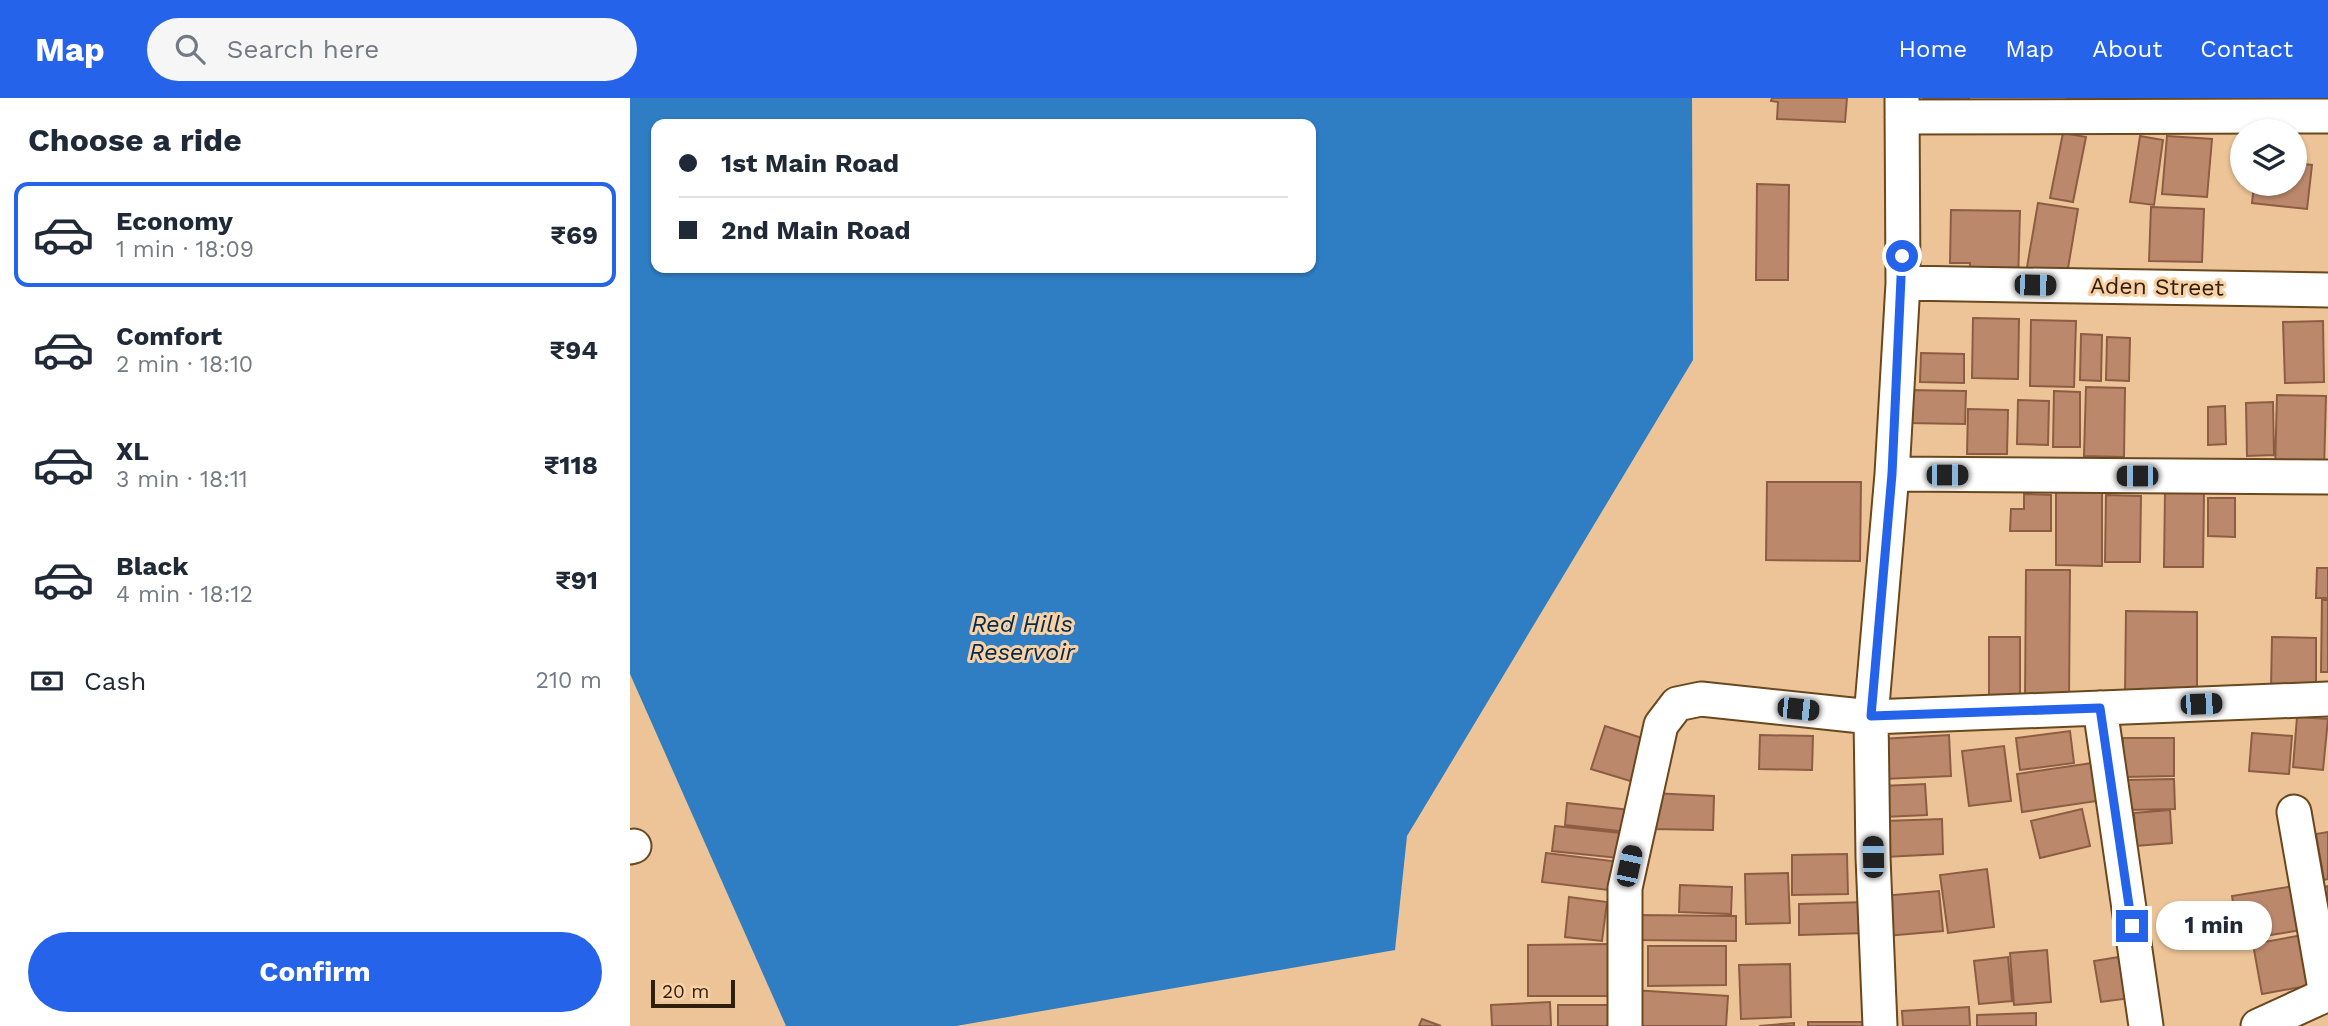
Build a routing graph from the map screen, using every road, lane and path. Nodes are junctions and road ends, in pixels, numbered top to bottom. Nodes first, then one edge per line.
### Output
1 (1902, 108) edge
2 (2328, 116) edge
3 (1903, 283) junction
4 (2328, 290) edge
5 (1892, 474) junction
6 (2328, 477) edge
7 (2328, 699) edge
8 (2100, 708) junction
9 (1871, 716) junction
10 (2294, 812) dead end
11 (2327, 994) edge
12 (1626, 1026) edge
13 (1880, 1026) edge
14 (2146, 1026) edge
15 (2258, 1026) edge

1 - 2 street
1 - 3 street
3 - 4 street, Aden Street
3 - 5 street
5 - 6 street
5 - 9 street
7 - 8 street
8 - 9 street
8 - 14 street
9 - 12 street
9 - 13 street
10 - 11 street
11 - 15 street

